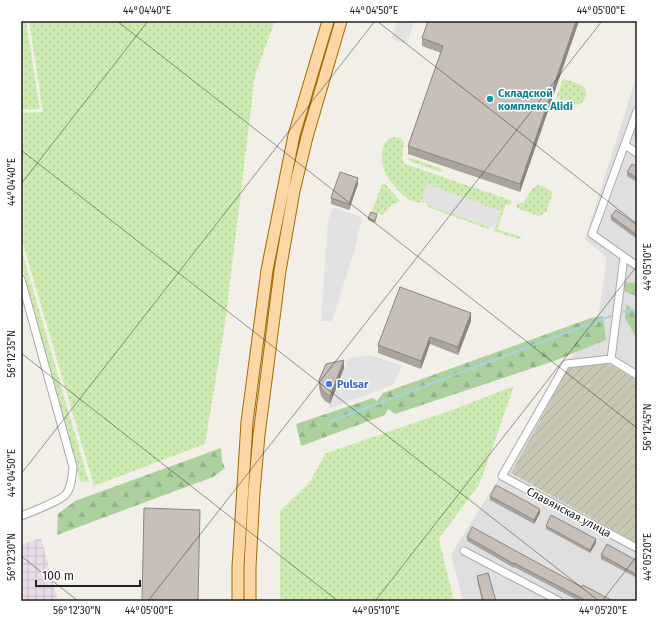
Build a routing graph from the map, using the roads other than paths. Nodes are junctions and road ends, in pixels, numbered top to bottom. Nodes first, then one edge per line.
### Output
1 (328, 21) edge
2 (341, 21) edge
3 (637, 111) edge
4 (624, 145) junction
5 (637, 153) edge
6 (624, 257) junction
7 (637, 266) edge
8 (21, 279) edge
9 (256, 351) junction
10 (269, 354) junction
11 (611, 359) junction
12 (637, 375) edge
13 (21, 516) edge
14 (637, 548) edge
15 (464, 551) dead end
16 (238, 601) edge
17 (250, 601) edge
18 (559, 601) edge

1 - 9 main road
2 - 10 main road
3 - 4 street
4 - 5 street
4 - 6 street
6 - 7 street
6 - 11 street
8 - 13 street
9 - 10 main road
9 - 16 main road
10 - 17 main road
11 - 12 street
11 - 14 street, Славянская улица
15 - 18 street

